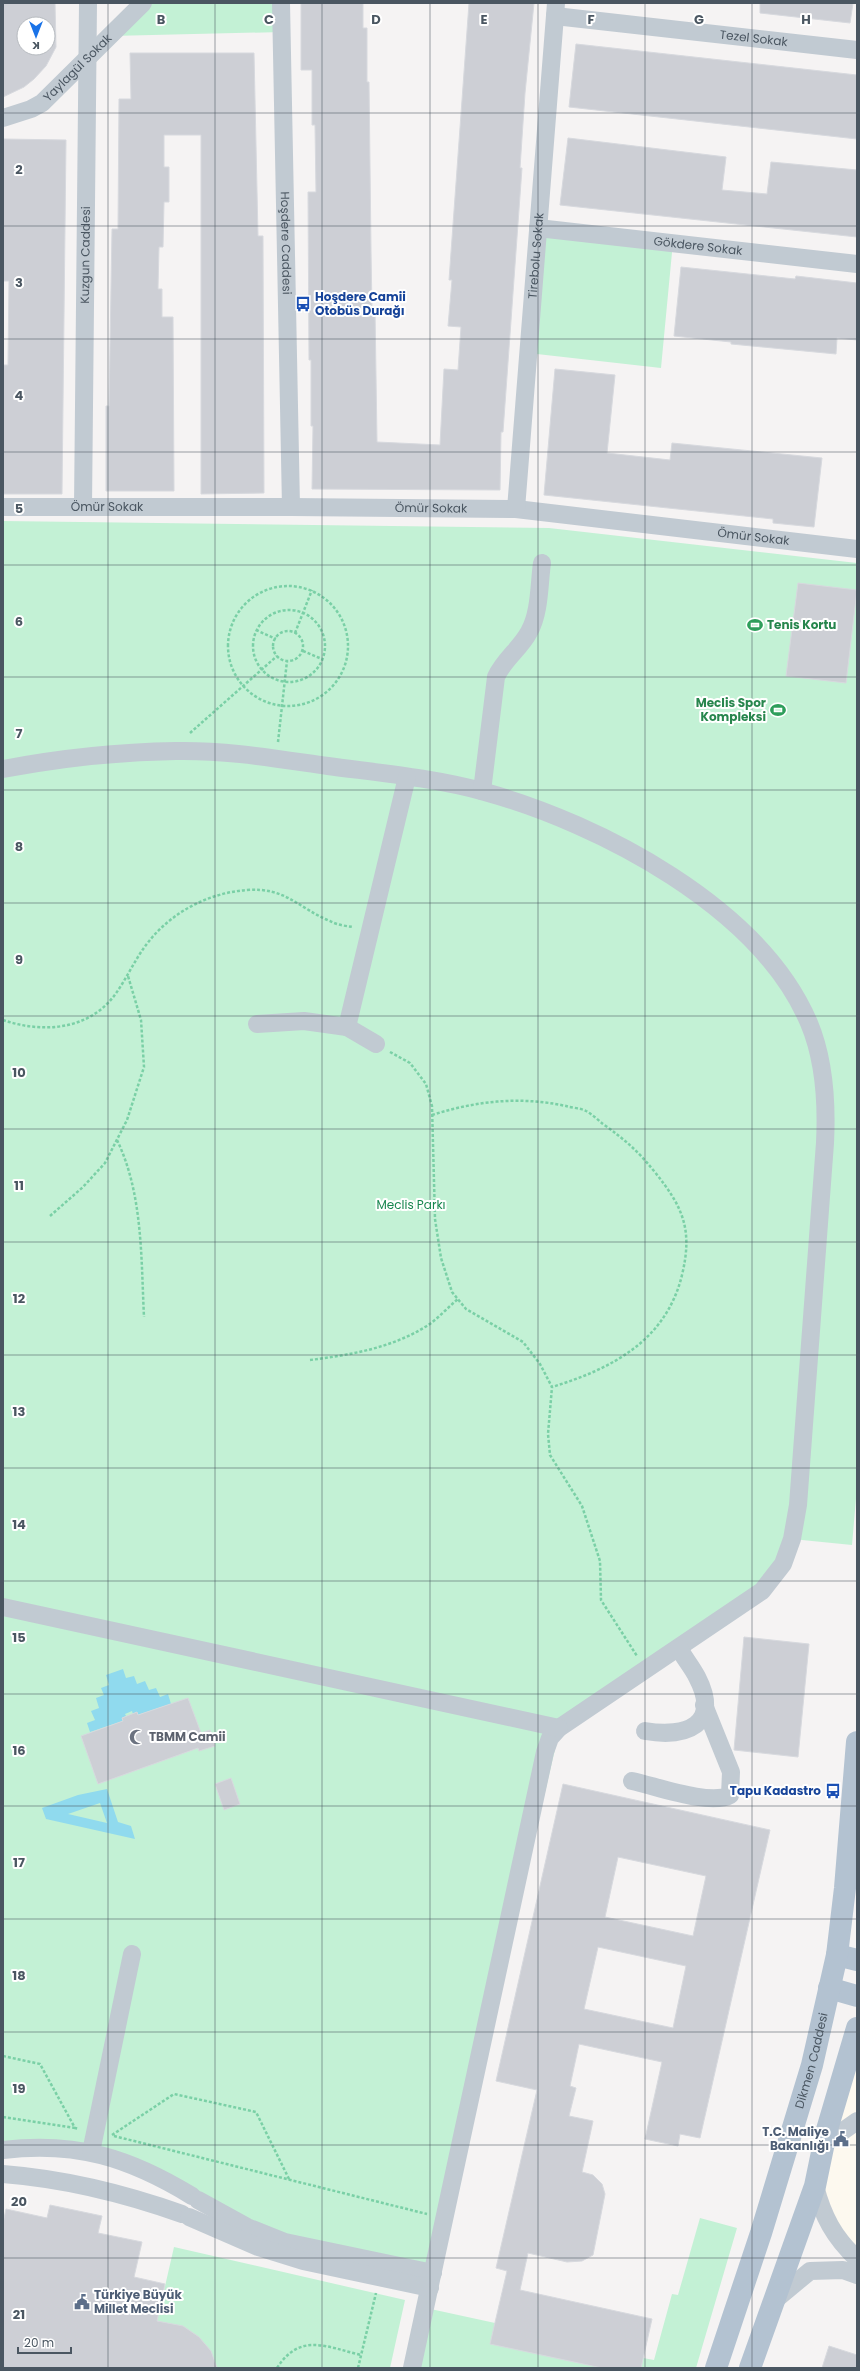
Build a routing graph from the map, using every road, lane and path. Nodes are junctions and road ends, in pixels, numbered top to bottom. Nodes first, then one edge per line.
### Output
1 (88, 3) edge
2 (144, 3) edge
3 (281, 3) edge
4 (555, 9) edge
5 (857, 50) edge
6 (88, 59) junction
7 (3, 118) edge
8 (538, 228) junction
9 (857, 264) edge
10 (3, 507) edge
11 (291, 507) junction
12 (83, 508) junction
13 (516, 509) junction
14 (857, 549) edge
15 (542, 563) dead end
16 (312, 590) junction
17 (303, 613) junction
18 (256, 630) junction
19 (295, 633) junction
20 (276, 639) junction
21 (303, 651) junction
22 (277, 656) junction
23 (322, 659) junction
24 (287, 661) junction
25 (262, 669) junction
26 (285, 681) junction
27 (243, 686) junction
28 (282, 706) junction
29 (170, 751) junction
30 (276, 759) junction
31 (3, 769) edge
32 (407, 777) junction
33 (482, 791) junction
34 (370, 931) junction
35 (128, 976) junction
36 (3, 1020) edge
37 (257, 1024) dead end
38 (347, 1027) junction
39 (376, 1044) joint
40 (432, 1115) junction
41 (117, 1140) junction
42 (50, 1216) dead end
43 (458, 1299) junction
44 (144, 1317) dead end
45 (310, 1360) dead end
46 (552, 1387) junction
47 (3, 1607) edge
48 (679, 1648) junction
49 (646, 1670) junction
50 (704, 1705) junction
51 (560, 1728) junction
52 (645, 1731) dead end
53 (857, 1742) edge
54 (632, 1780) dead end
55 (132, 1954) dead end
56 (847, 1958) edge
57 (829, 1988) junction
58 (857, 1996) edge
59 (857, 2028) edge
60 (174, 2094) dead end
61 (3, 2117) edge
62 (857, 2121) edge
63 (75, 2128) dead end
64 (114, 2135) dead end
65 (823, 2145) junction
66 (3, 2150) edge
67 (90, 2152) junction
68 (3, 2174) edge
69 (289, 2179) junction
70 (814, 2186) junction
71 (195, 2198) junction
72 (185, 2216) junction
73 (445, 2218) junction
74 (857, 2259) edge
75 (857, 2275) edge
76 (380, 2277) junction
77 (432, 2280) junction
78 (775, 2300) junction
79 (361, 2355) junction
80 (277, 2368) edge
81 (358, 2368) edge
82 (412, 2368) edge
83 (716, 2368) edge
84 (750, 2368) edge

1 - 6 street, Kuzgun Caddesi
2 - 6 street, Yaylagül Sokak
3 - 11 street, Hoşdere Caddesi
4 - 5 street, Tezel Sokak
4 - 8 street, Tirebolu Sokak
6 - 7 street, Yaylagül Sokak
6 - 12 street, Kuzgun Caddesi
8 - 9 street, Gökdere Sokak
8 - 13 street, Tirebolu Sokak
10 - 12 street, Ömür Sokak
11 - 12 street, Ömür Sokak
11 - 13 street, Ömür Sokak
13 - 14 street, Ömür Sokak
15 - 33 street
16 - 17 path
16 - 27 path
16 - 28 path
17 - 18 path
17 - 19 path
17 - 23 path
18 - 20 path
18 - 25 path
19 - 20 path
19 - 21 path
20 - 22 path
21 - 23 path
21 - 24 path
22 - 24 path
22 - 25 path
23 - 26 path
24 - 26 path
25 - 26 path
25 - 27 path
26 - 28 path
27 - 28 path
27 - 29 path
28 - 30 path
29 - 30 street
29 - 31 street
30 - 32 street
32 - 33 street
32 - 34 street
33 - 48 street
34 - 35 path
34 - 38 street
35 - 36 path
35 - 41 path
37 - 38 street
38 - 39 street
39 - 40 path
40 - 43 path
40 - 46 path
41 - 42 path
41 - 44 path
43 - 45 path
43 - 46 path
46 - 49 path
47 - 51 street
48 - 49 street
48 - 50 street
49 - 51 street
50 - 52 street
50 - 54 street
51 - 73 street
53 - 56 main road, Dikmen Caddesi
55 - 67 street
56 - 57 main road, Dikmen Caddesi
57 - 58 main road
57 - 83 main road, Dikmen Caddesi
59 - 65 main road
60 - 69 path
61 - 63 path
62 - 65 street
64 - 69 path
65 - 70 main road
66 - 67 street
67 - 71 street
68 - 72 street
69 - 73 path
70 - 74 street
70 - 78 main road
71 - 72 street
71 - 77 street
72 - 76 street
73 - 77 street
75 - 78 street
76 - 77 street
76 - 79 path
77 - 82 street
78 - 84 main road
79 - 80 path
79 - 81 path

